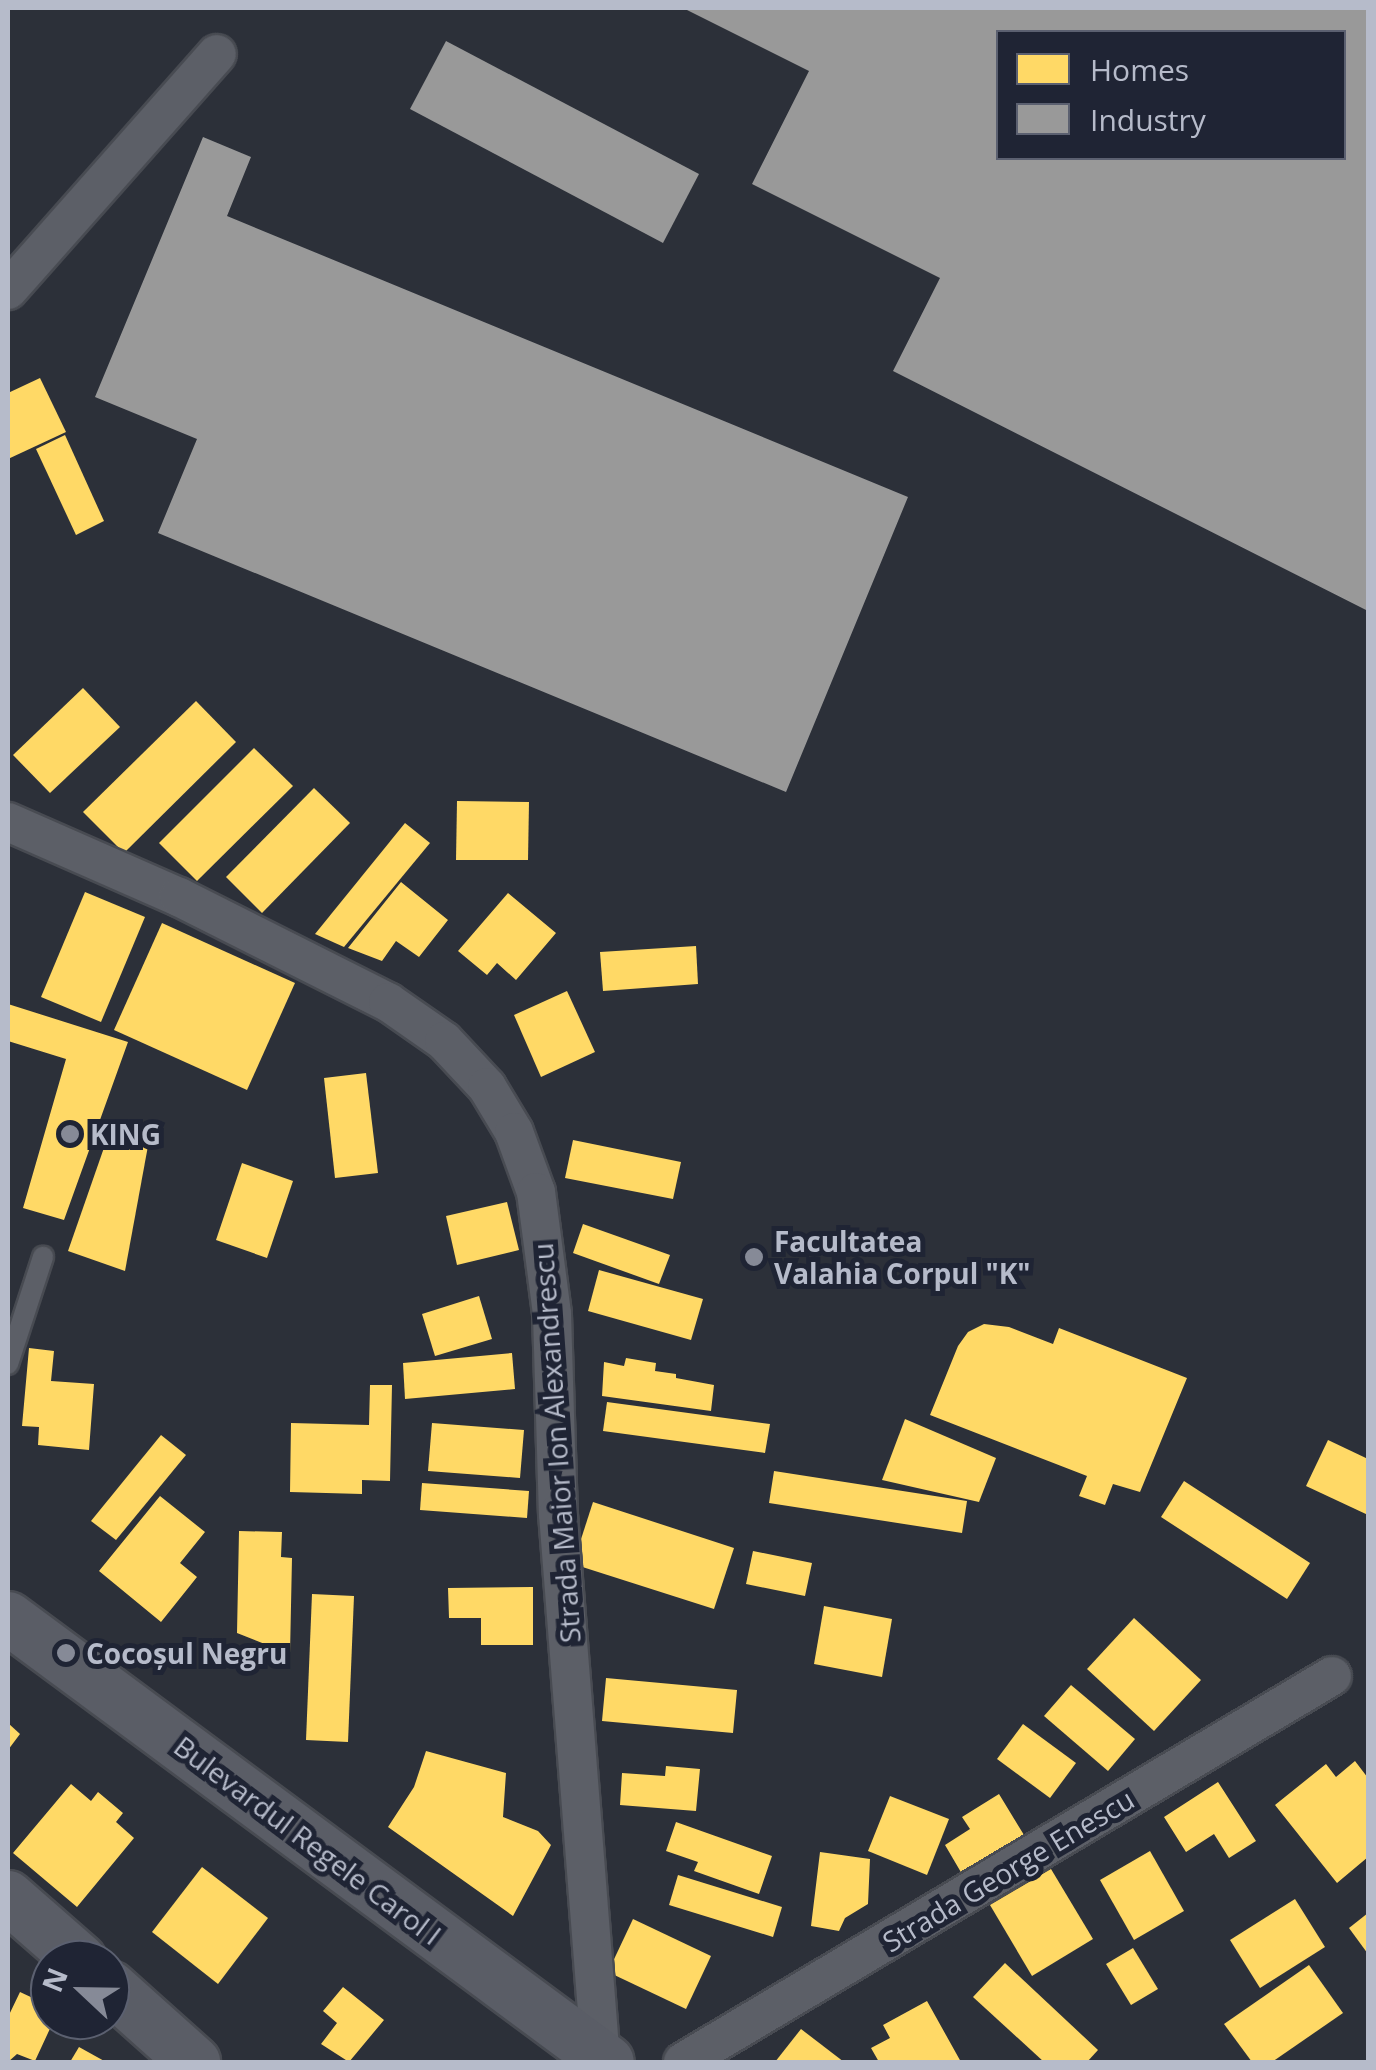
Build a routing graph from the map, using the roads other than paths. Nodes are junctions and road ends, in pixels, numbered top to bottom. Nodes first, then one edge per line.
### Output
1 (216, 54) dead end
2 (8, 290) edge
3 (8, 822) edge
4 (43, 1257) dead end
5 (8, 1364) edge
6 (8, 1618) edge
7 (1332, 1676) dead end
8 (8, 1898) edge
9 (57, 1940) edge
10 (130, 2005) edge
11 (603, 2061) edge
12 (194, 2062) edge
13 (683, 2062) edge

1 - 2 street
3 - 11 street, Strada Maior Ion Alexandrescu
4 - 5 lane
6 - 11 main road, Bulevardul Regele Carol I
7 - 13 street, Strada George Enescu
8 - 9 main road
10 - 12 main road

